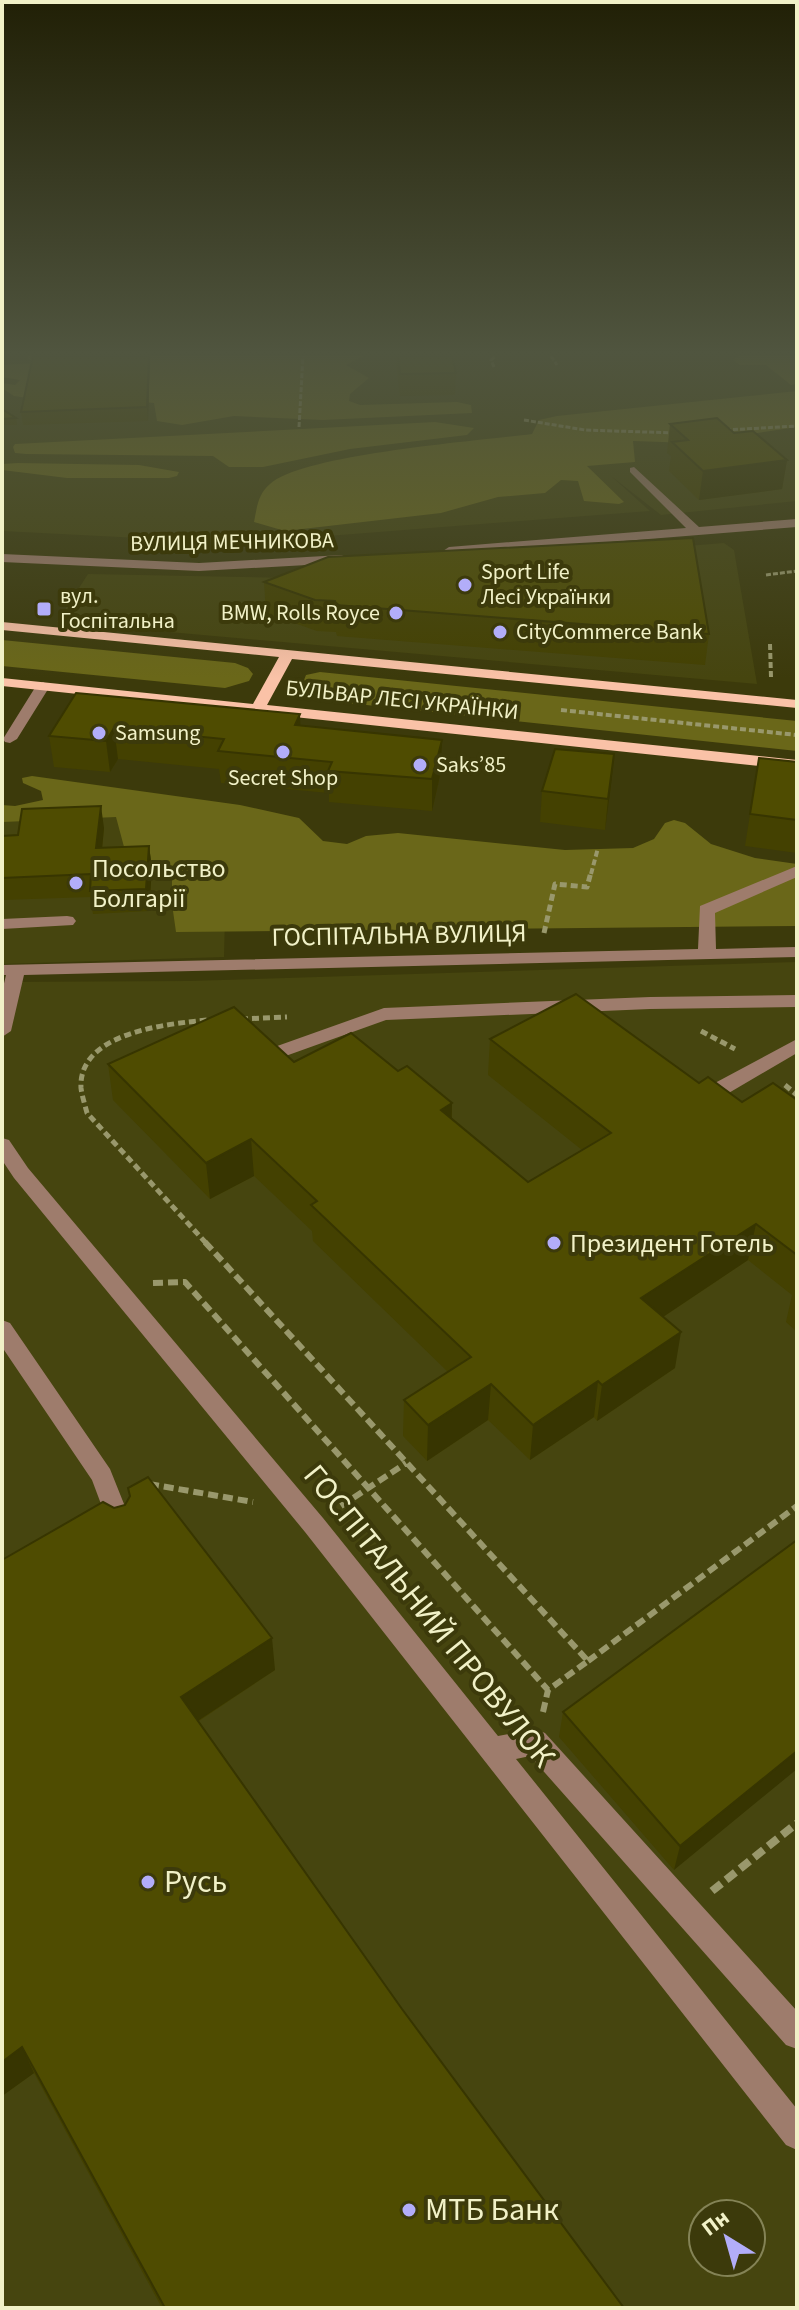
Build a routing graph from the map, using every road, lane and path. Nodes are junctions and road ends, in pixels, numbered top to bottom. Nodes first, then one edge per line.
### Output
1 (634, 470) dead end
2 (797, 523) edge
3 (696, 531) junction
4 (431, 553) edge
5 (2, 558) edge
6 (356, 558) edge
7 (797, 571) edge
8 (766, 575) dead end
9 (2, 626) edge
10 (770, 644) dead end
11 (288, 653) junction
12 (771, 677) dead end
13 (2, 682) edge
14 (43, 686) junction
15 (797, 704) edge
16 (259, 707) junction
17 (10, 739) dead end
18 (797, 765) edge
19 (598, 848) dead end
20 (797, 871) edge
21 (67, 921) dead end
22 (2, 924) edge
23 (544, 936) dead end
24 (797, 952) edge
25 (707, 954) junction
26 (9, 970) edge
27 (797, 1001) edge
28 (650, 1003) junction
29 (295, 1017) dead end
30 (236, 1019) edge
31 (221, 1020) edge
32 (2, 1031) edge
33 (797, 1045) edge
34 (273, 1054) edge
35 (763, 1065) junction
36 (720, 1089) edge
37 (797, 1095) edge
38 (2, 1145) edge
39 (113, 1284) junction
40 (2, 1329) edge
41 (406, 1463) junction
42 (102, 1476) junction
43 (367, 1487) junction
44 (797, 1506) edge
45 (302, 1511) junction
46 (122, 1529) edge
47 (588, 1661) junction
48 (495, 1750) junction
49 (797, 1823) edge
50 (721, 1884) dead end
51 (797, 2034) edge
52 (797, 2134) edge

1 - 3 street
2 - 3 street
3 - 4 street
5 - 6 street, ВУЛИЦЯ МЕЧНИКОВА
7 - 8 path
9 - 11 main road, БУЛЬВАР ЛЕСІ УКРАЇНКИ
10 - 12 path
11 - 15 main road, БУЛЬВАР ЛЕСІ УКРАЇНКИ
11 - 16 main road
13 - 14 main road, БУЛЬВАР ЛЕСІ УКРАЇНКИ
14 - 16 main road, БУЛЬВАР ЛЕСІ УКРАЇНКИ
14 - 17 street
16 - 18 main road, БУЛЬВАР ЛЕСІ УКРАЇНКИ
19 - 23 path
20 - 25 street
21 - 22 street
24 - 25 street, ГОСПІТАЛЬНА ВУЛИЦЯ
25 - 26 street, ГОСПІТАЛЬНА ВУЛИЦЯ
26 - 32 street
27 - 28 street
28 - 34 street
28 - 35 path
29 - 30 path
31 - 41 path
33 - 35 street
35 - 36 street
35 - 37 path
38 - 39 street, ГОСПІТАЛЬНИЙ ПРОВУЛОК
39 - 43 path
39 - 45 street, ГОСПІТАЛЬНИЙ ПРОВУЛОК
40 - 42 street
41 - 43 path
41 - 47 path
42 - 45 path
42 - 46 street
43 - 47 path
44 - 47 path
45 - 48 street, ГОСПІТАЛЬНИЙ ПРОВУЛОК
48 - 51 street
48 - 52 street, ГОСПІТАЛЬНИЙ ПРОВУЛОК
49 - 50 path

